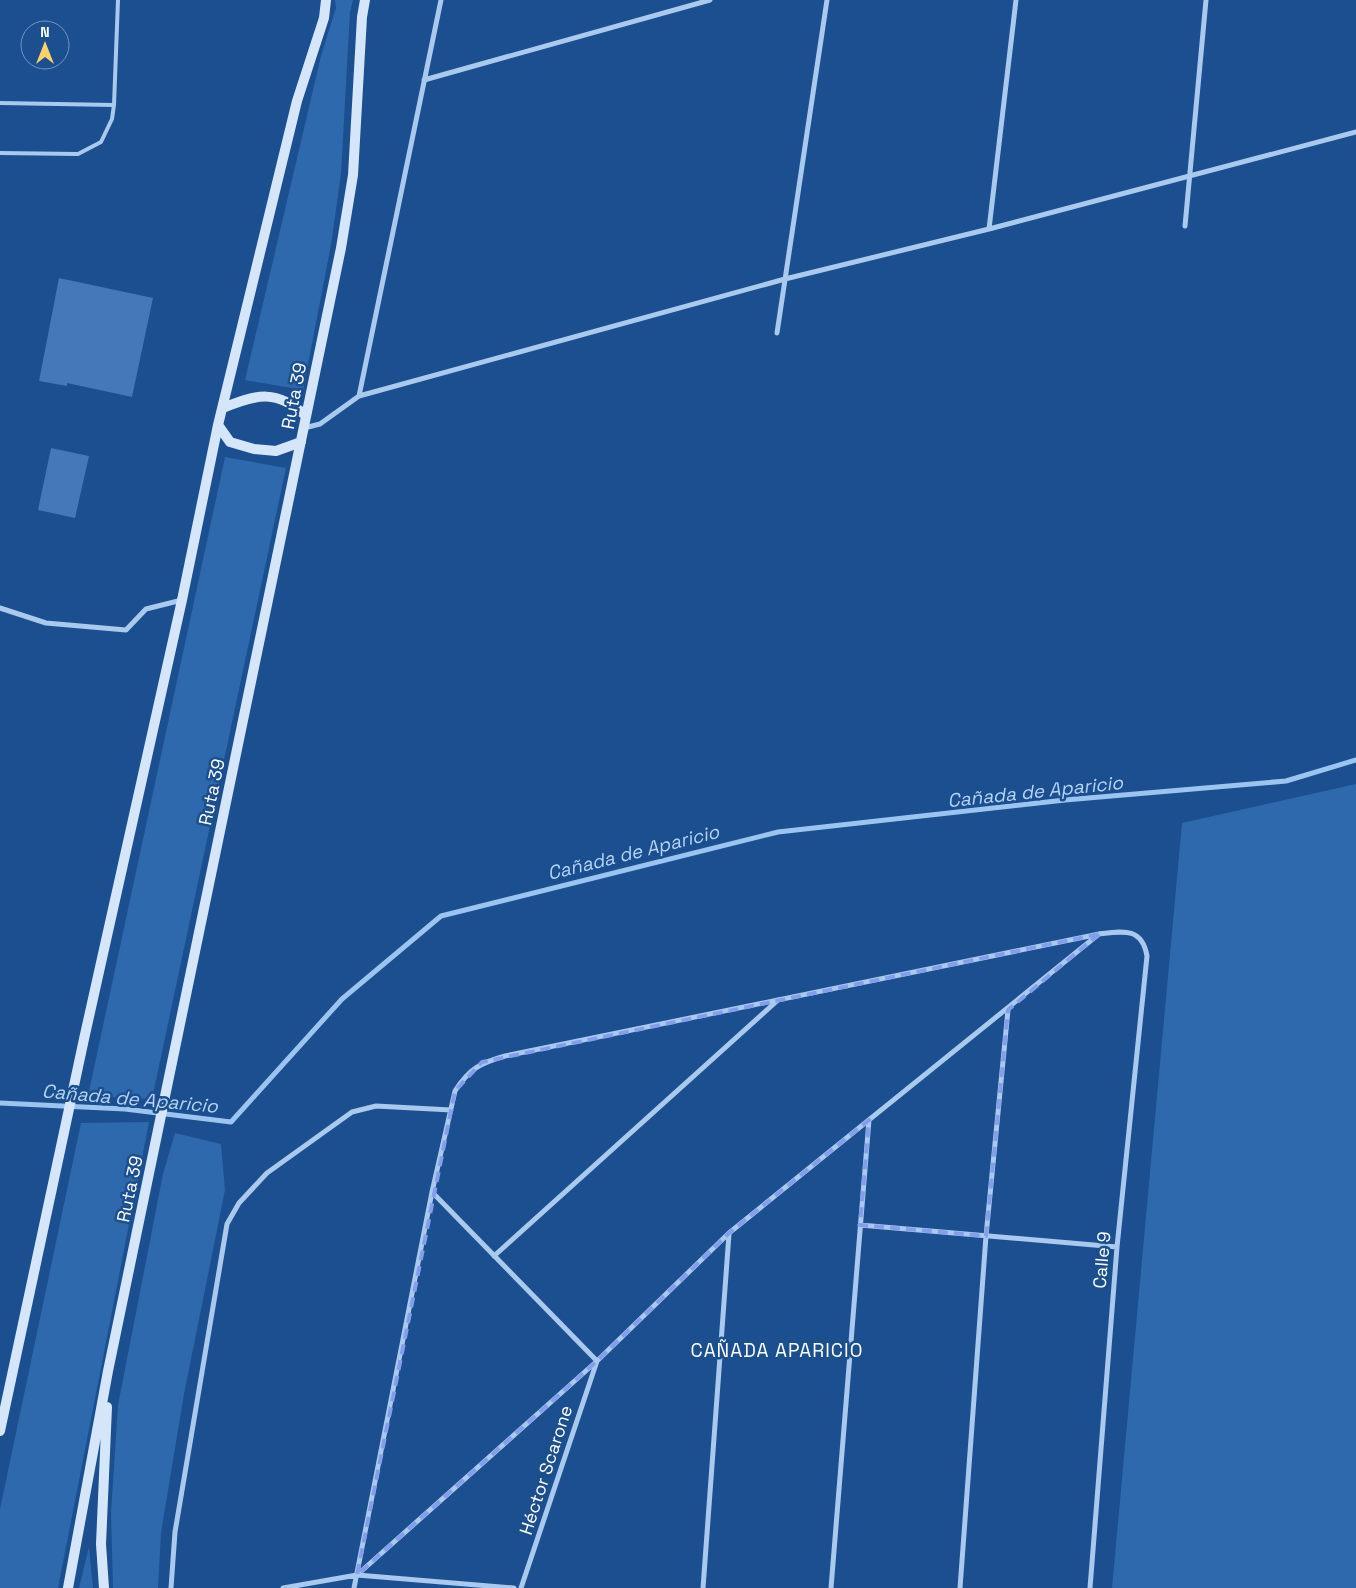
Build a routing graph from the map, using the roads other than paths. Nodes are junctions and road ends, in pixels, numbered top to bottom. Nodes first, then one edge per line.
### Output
1 (118, 0) edge
2 (326, 0) edge
3 (365, 0) edge
4 (441, 0) edge
5 (710, 0) edge
6 (828, 0) edge
7 (1016, 0) edge
8 (1206, 0) edge
9 (424, 80) junction
10 (0, 102) edge
11 (114, 105) junction
12 (1356, 132) edge
13 (0, 152) edge
14 (1189, 175) junction
15 (1185, 226) dead end
16 (990, 229) junction
17 (785, 279) junction
18 (777, 333) dead end
19 (359, 396) junction
20 (223, 408) junction
21 (306, 416) junction
22 (218, 425) junction
23 (304, 428) junction
24 (301, 442) junction
25 (182, 600) junction
26 (0, 608) edge
27 (1099, 934) junction
28 (778, 1000) junction
29 (1008, 1010) junction
30 (451, 1110) junction
31 (869, 1120) junction
32 (432, 1192) junction
33 (860, 1225) junction
34 (729, 1233) junction
35 (986, 1236) junction
36 (1117, 1247) junction
37 (494, 1256) junction
38 (597, 1361) junction
39 (108, 1371) junction
40 (4, 1392) edge
41 (0, 1431) edge
42 (357, 1575) junction
43 (68, 1588) edge
44 (104, 1588) edge
45 (172, 1588) edge
46 (283, 1588) edge
47 (354, 1588) edge
48 (514, 1588) edge
49 (521, 1588) edge
50 (702, 1588) edge
51 (831, 1588) edge
52 (960, 1588) edge
53 (1090, 1588) edge

1 - 11 lane
2 - 20 main road
3 - 21 main road, Ruta 39
4 - 9 street
5 - 9 street
6 - 17 street
7 - 16 street
8 - 14 street
9 - 19 street
10 - 11 lane
11 - 13 lane
12 - 14 street
14 - 15 street
14 - 16 street
16 - 17 street
17 - 18 street
17 - 19 street
19 - 23 street
20 - 21 main road
20 - 22 main road
21 - 23 main road, Ruta 39
22 - 24 main road
22 - 25 main road
23 - 24 main road, Ruta 39
24 - 39 main road, Ruta 39
25 - 26 street
25 - 40 main road
27 - 28 street
27 - 29 street
27 - 36 street, Calle 9
28 - 30 street
28 - 37 street
29 - 31 street
29 - 35 street
30 - 32 street
30 - 45 street
31 - 33 street
31 - 34 street
32 - 37 street
32 - 42 street
33 - 35 street
33 - 51 street
34 - 38 street
34 - 50 street
35 - 36 street
35 - 52 street
36 - 53 street, Calle 9
37 - 38 street
38 - 42 street
38 - 49 street, Héctor Scarone
39 - 43 main road, Ruta 39
39 - 44 main road
40 - 41 main road
42 - 46 street
42 - 47 street
42 - 48 street

